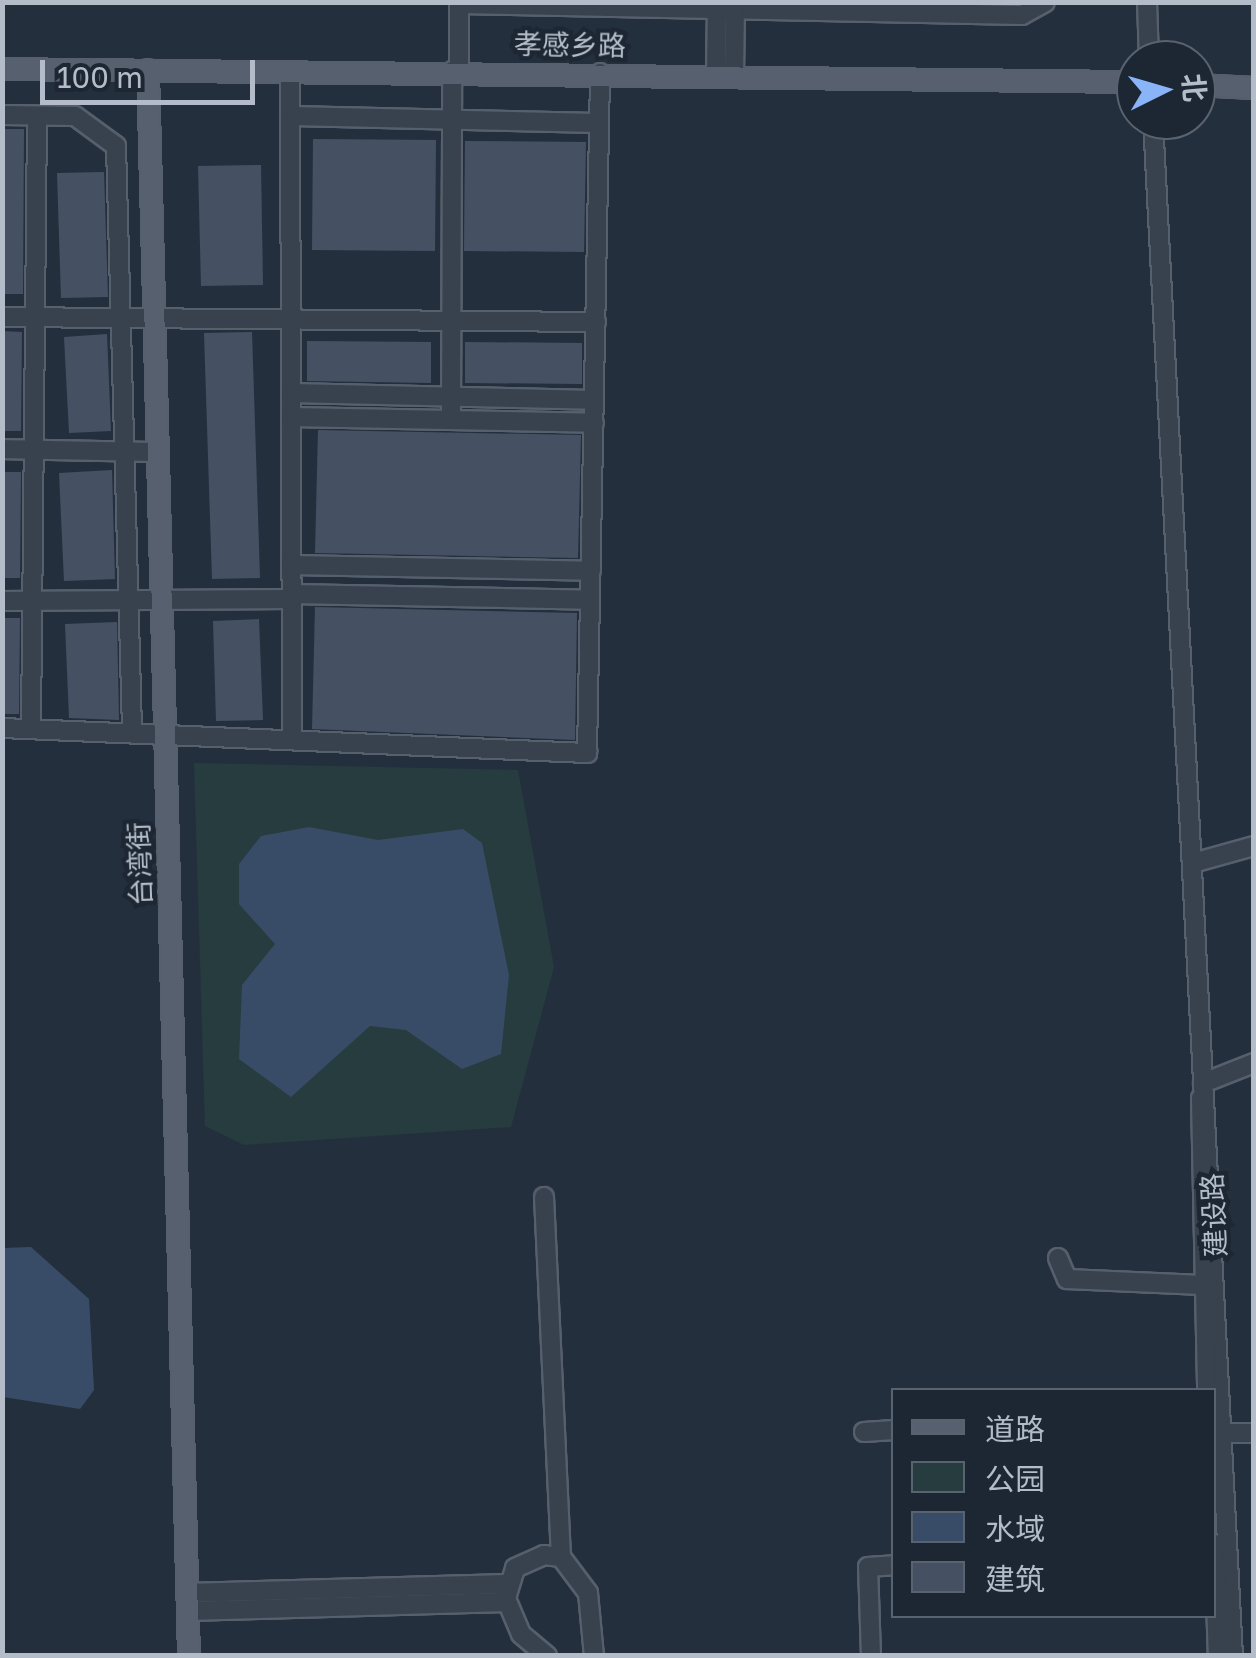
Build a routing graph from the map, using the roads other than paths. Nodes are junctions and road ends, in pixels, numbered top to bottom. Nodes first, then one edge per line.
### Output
1 (1045, 2) edge
2 (1164, 2) edge
3 (459, 3) edge
4 (726, 6) edge
5 (1147, 8) edge
6 (1149, 40) edge
7 (2, 69) edge
8 (148, 70) junction
9 (290, 70) junction
10 (456, 71) junction
11 (600, 73) junction
12 (725, 76) junction
13 (1116, 82) edge
14 (1216, 86) edge
15 (1254, 88) edge
16 (2, 115) edge
17 (37, 116) junction
18 (290, 116) junction
19 (452, 120) junction
20 (599, 122) junction
21 (1154, 140) edge
22 (2, 317) edge
23 (35, 318) junction
24 (123, 319) junction
25 (154, 320) junction
26 (290, 321) junction
27 (451, 322) junction
28 (596, 322) junction
29 (291, 393) junction
30 (451, 396) junction
31 (594, 400) junction
32 (291, 417) junction
33 (451, 420) junction
34 (594, 423) junction
35 (2, 450) edge
36 (34, 450) junction
37 (126, 452) junction
38 (157, 452) junction
39 (291, 565) junction
40 (591, 571) junction
41 (291, 596) junction
42 (590, 600) junction
43 (2, 601) edge
44 (32, 601) junction
45 (161, 601) junction
46 (130, 602) junction
47 (2, 728) edge
48 (31, 728) junction
49 (132, 730) junction
50 (163, 730) junction
51 (292, 738) junction
52 (1254, 846) edge
53 (1192, 863) junction
54 (1254, 1063) edge
55 (1204, 1083) junction
56 (544, 1197) dead end
57 (1058, 1258) dead end
58 (1202, 1284) junction
59 (1207, 1388) edge
60 (891, 1430) edge
61 (864, 1432) dead end
62 (1254, 1433) edge
63 (1224, 1434) junction
64 (561, 1557) junction
65 (1216, 1559) edge
66 (891, 1565) edge
67 (507, 1593) junction
68 (187, 1602) junction
69 (1254, 1642) edge
70 (1228, 1652) edge
71 (189, 1656) edge
72 (547, 1656) edge
73 (594, 1656) edge
74 (870, 1656) edge

1 - 4 street
2 - 5 street
3 - 4 street
3 - 10 street
4 - 12 street
5 - 6 street
7 - 8 main road, 孝感乡路
8 - 9 main road, 孝感乡路
8 - 25 main road, 台湾街
9 - 10 main road, 孝感乡路
9 - 18 street
10 - 11 main road, 孝感乡路
10 - 19 street
11 - 12 main road, 孝感乡路
11 - 20 street
12 - 13 main road, 孝感乡路
14 - 15 main road
16 - 17 street
17 - 23 street
17 - 24 street
18 - 19 street
18 - 26 street
19 - 20 street
19 - 27 street
20 - 28 street
21 - 53 street
22 - 23 street
23 - 24 street
23 - 36 street
24 - 25 street
24 - 37 street
25 - 26 street
25 - 38 main road, 台湾街
26 - 27 street
26 - 29 street
27 - 28 street
27 - 30 street
28 - 31 street
29 - 30 street
29 - 32 street
30 - 31 street
30 - 33 street
31 - 34 street
32 - 33 street
32 - 39 street
33 - 34 street
34 - 40 street
35 - 36 street
36 - 37 street
36 - 44 street
37 - 38 street
37 - 46 street
38 - 45 main road, 台湾街
39 - 40 street
39 - 41 street
40 - 42 street
41 - 42 street
41 - 45 street
41 - 51 street
42 - 51 street
43 - 44 street
44 - 46 street
44 - 48 street
45 - 46 street
45 - 50 main road, 台湾街
46 - 49 street
47 - 48 street
48 - 49 street
49 - 50 street
50 - 51 street
50 - 68 main road, 台湾街
52 - 53 street
53 - 55 street
54 - 55 street
55 - 58 street, 建设路
55 - 63 street, 建设路
56 - 64 street
57 - 58 street
58 - 59 street, 建设路
60 - 61 street
62 - 63 street
63 - 70 street, 建设路
64 - 67 street
64 - 73 street
65 - 70 street
66 - 74 street
67 - 68 street
67 - 72 street
68 - 71 main road, 台湾街
69 - 70 street

